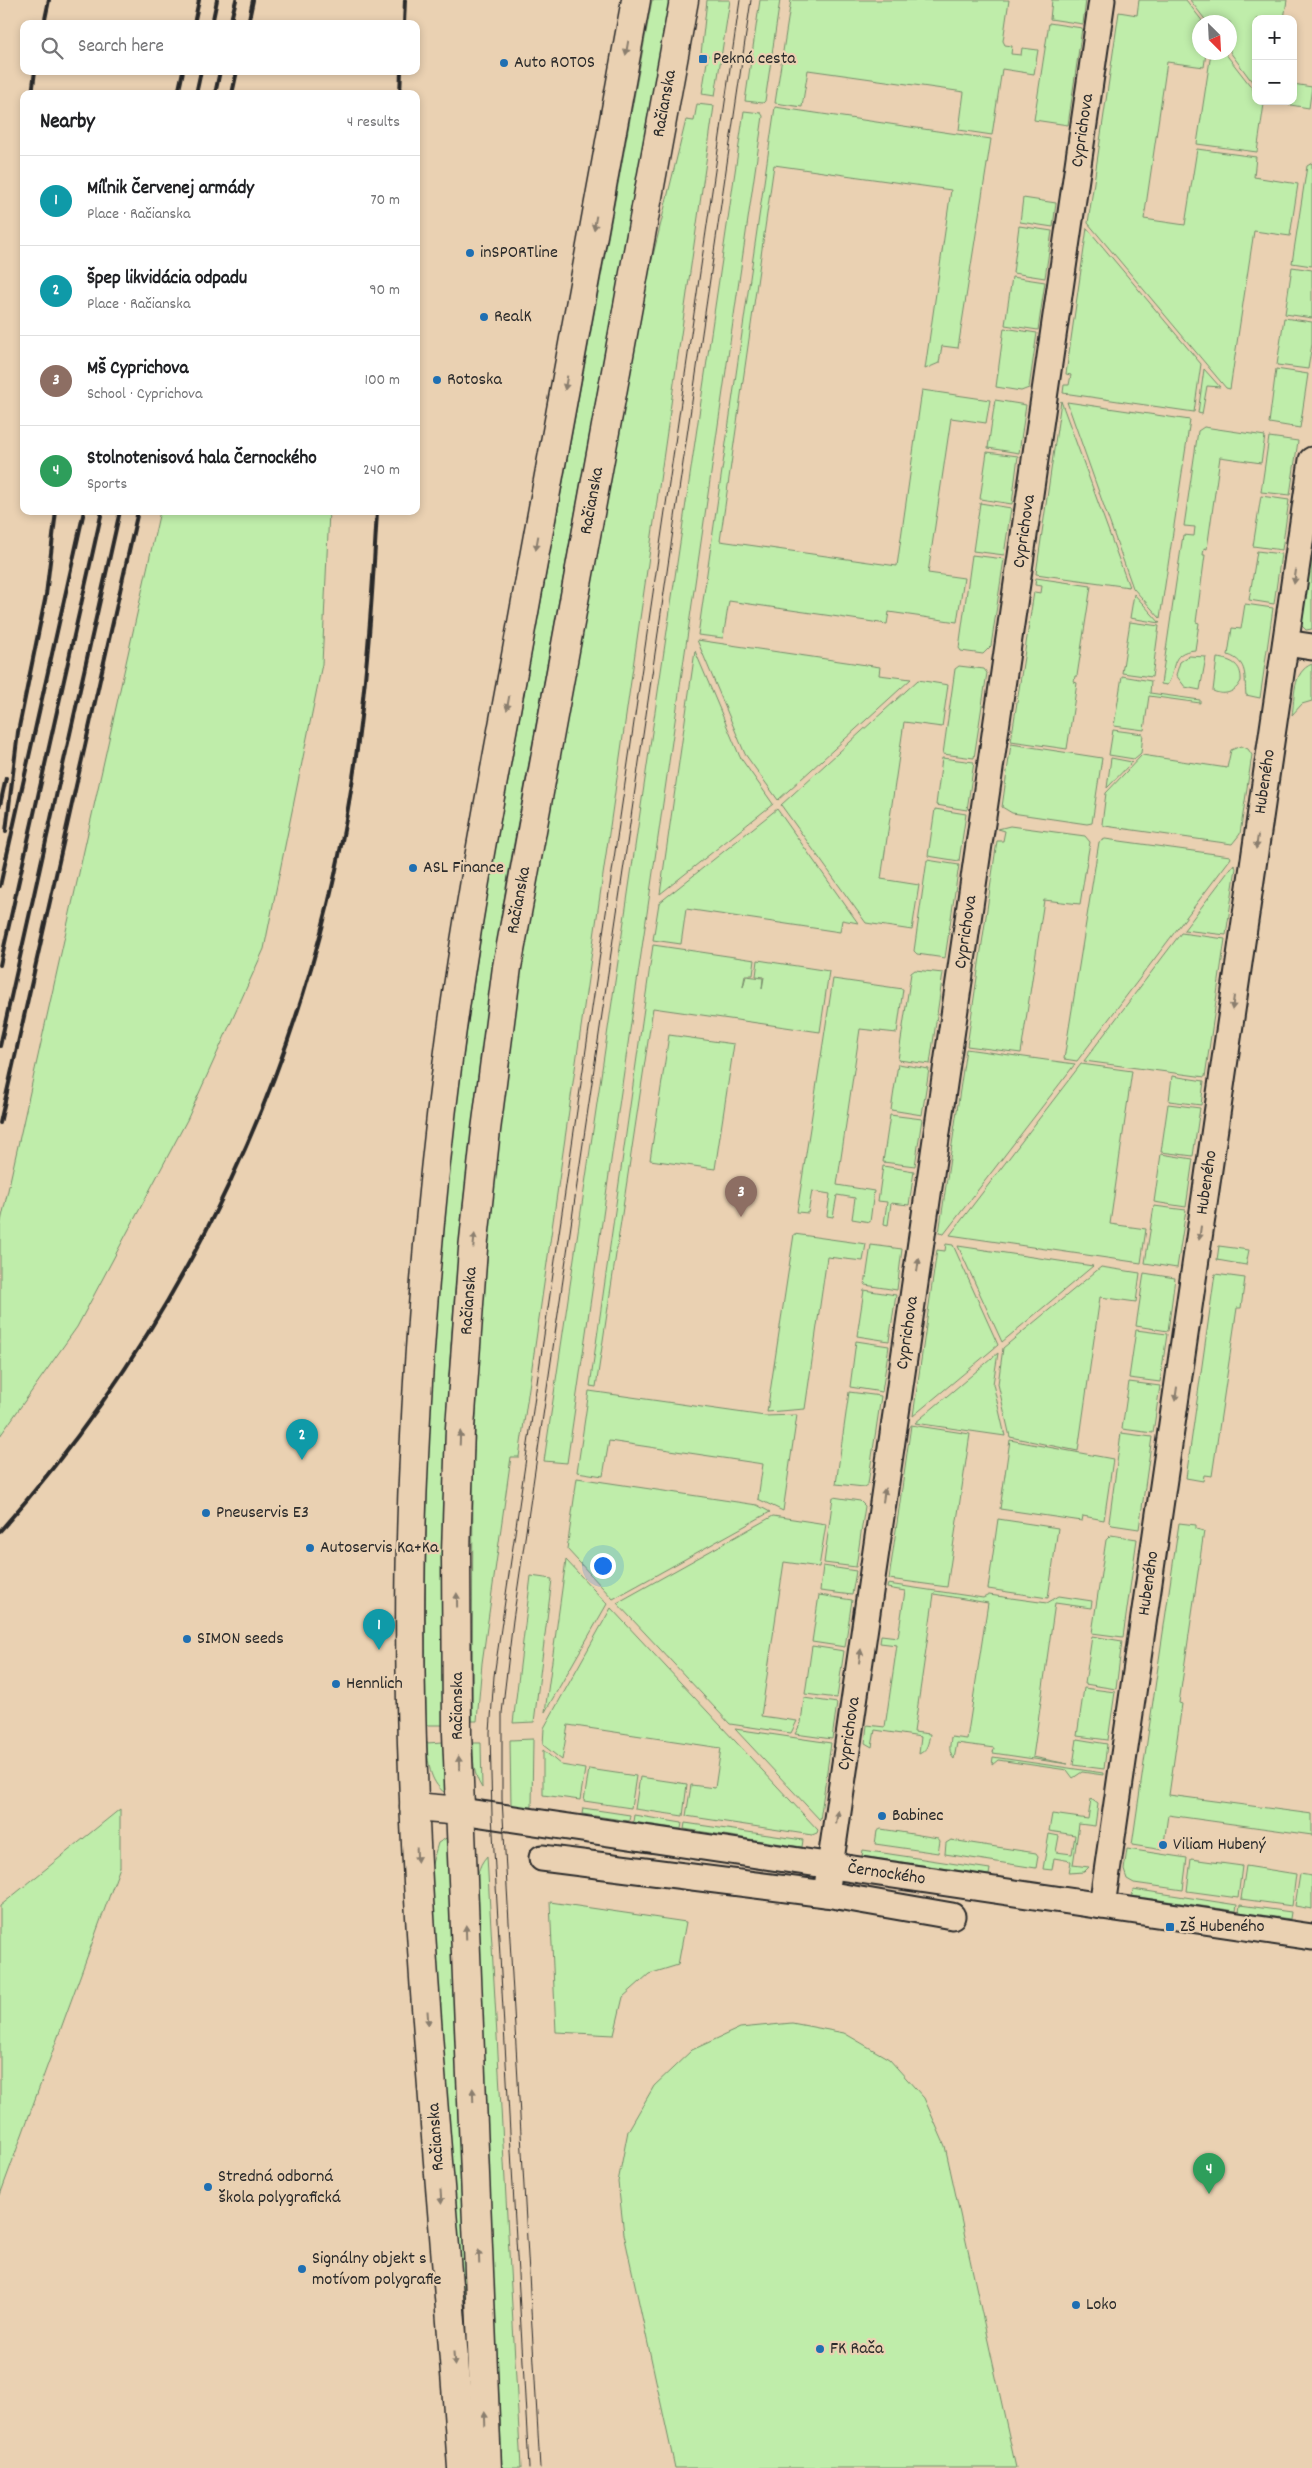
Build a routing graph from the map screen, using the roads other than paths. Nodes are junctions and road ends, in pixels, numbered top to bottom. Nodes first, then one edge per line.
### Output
1 (636, 0) edge
2 (684, 0) edge
3 (1102, 0) edge
4 (1312, 460) edge
5 (1286, 643) junction
6 (1312, 647) edge
7 (414, 1807) junction
8 (461, 1811) junction
9 (542, 1858) dead end
10 (830, 1865) junction
11 (826, 1894) junction
12 (1102, 1906) junction
13 (952, 1916) dead end
14 (1312, 1937) edge
15 (462, 2468) edge
16 (487, 2468) edge

1 -> 7 main road, Račianska
8 -> 2 main road, Račianska
10 -> 3 street, Cyprichova
4 -> 5 street, Hubeného
5 - 6 street
5 -> 12 street, Hubeného
7 - 8 main road
7 -> 15 main road, Račianska
8 - 10 street, Černockého
16 -> 8 main road, Račianska
9 - 11 street
10 - 11 street, Cyprichova
10 - 12 street, Černockého
11 - 13 street
12 - 14 street, Černockého

